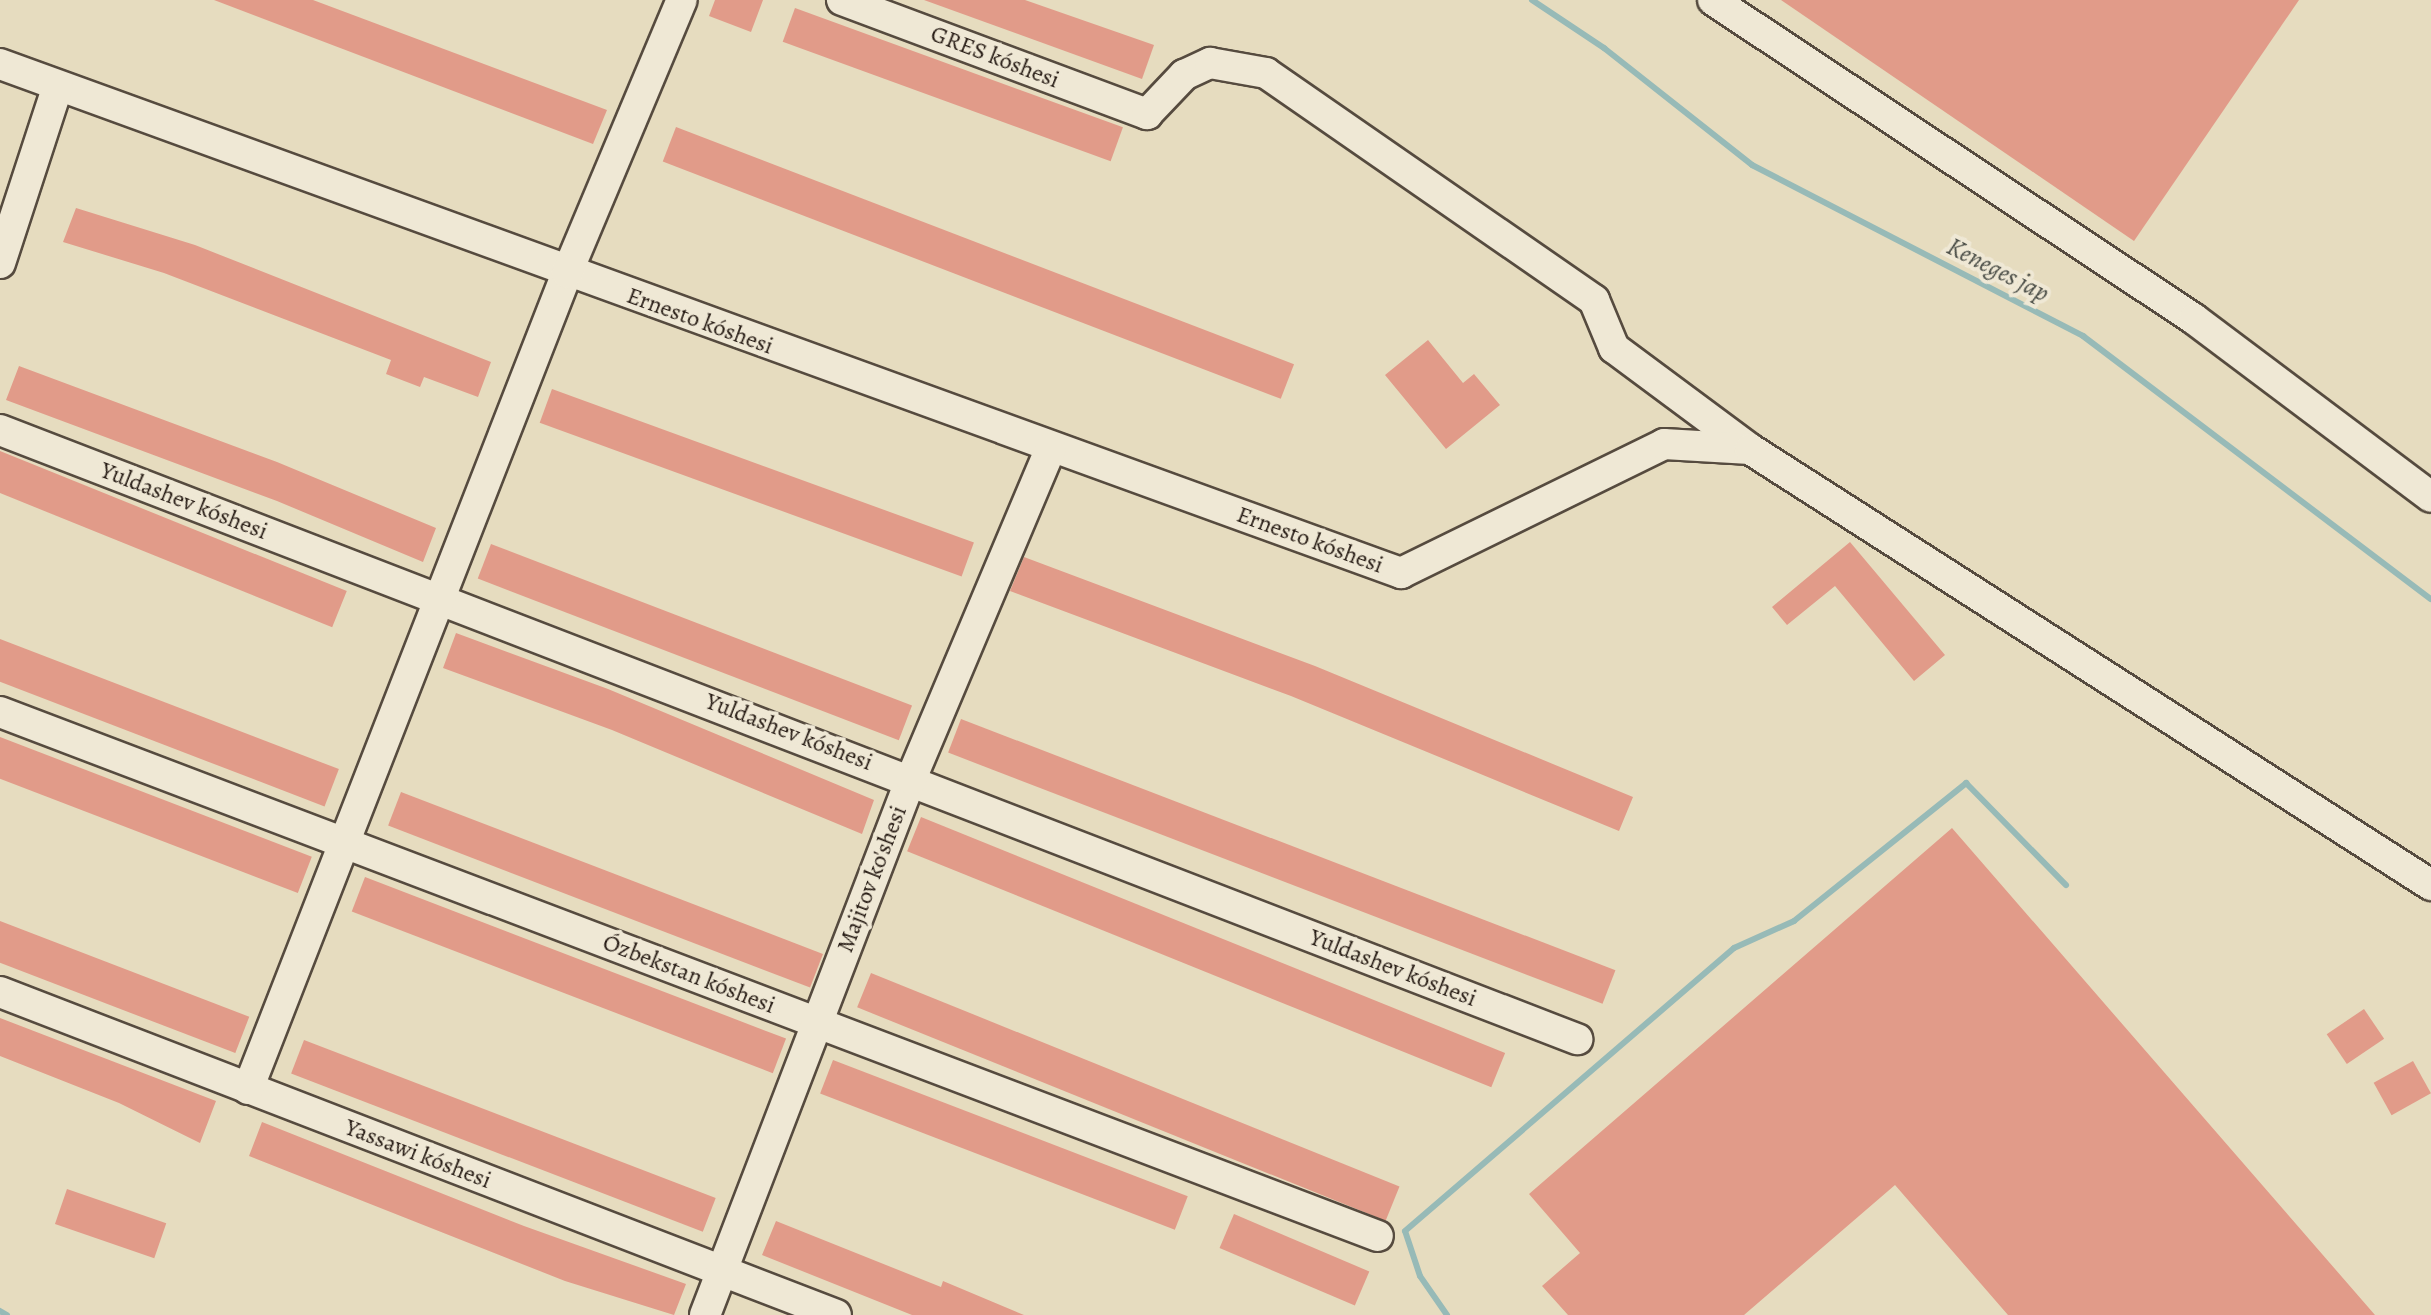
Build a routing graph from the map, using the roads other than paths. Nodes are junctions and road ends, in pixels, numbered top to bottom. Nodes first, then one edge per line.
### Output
1 (682, 0) edge
2 (842, 0) edge
3 (1713, 0) edge
4 (0, 64) edge
5 (58, 86) junction
6 (0, 263) edge
7 (567, 273) junction
8 (0, 430) edge
9 (1051, 448) junction
10 (1750, 449) junction
11 (2431, 497) edge
12 (438, 598) junction
13 (0, 712) edge
14 (911, 779) junction
15 (342, 843) junction
16 (2431, 885) edge
17 (0, 992) edge
18 (817, 1022) junction
19 (1577, 1039) dead end
20 (248, 1089) junction
21 (1378, 1236) dead end
22 (722, 1270) junction
23 (705, 1315) edge
24 (836, 1315) edge

1 - 7 street
2 - 10 street, GRES kóshesi
3 - 11 street
4 - 5 street, Ernesto kóshesi
5 - 6 street
5 - 7 street, Ernesto kóshesi
7 - 9 street, Ernesto kóshesi
7 - 12 street
8 - 12 street, Yuldashev kóshesi
9 - 10 street, Ernesto kóshesi
9 - 14 street, Majitov ko'shesi
10 - 16 street
12 - 14 street, Yuldashev kóshesi
12 - 15 street
13 - 15 street, Ózbekstan kóshesi
14 - 18 street, Majitov ko'shesi
14 - 19 street, Yuldashev kóshesi
15 - 18 street, Ózbekstan kóshesi
15 - 20 street
17 - 20 street, Yassawi kóshesi
18 - 21 street, Ózbekstan kóshesi
18 - 22 street, Majitov ko'shesi
20 - 22 street, Yassawi kóshesi
22 - 23 street, Majitov ko'shesi
22 - 24 street, Yassawi kóshesi

